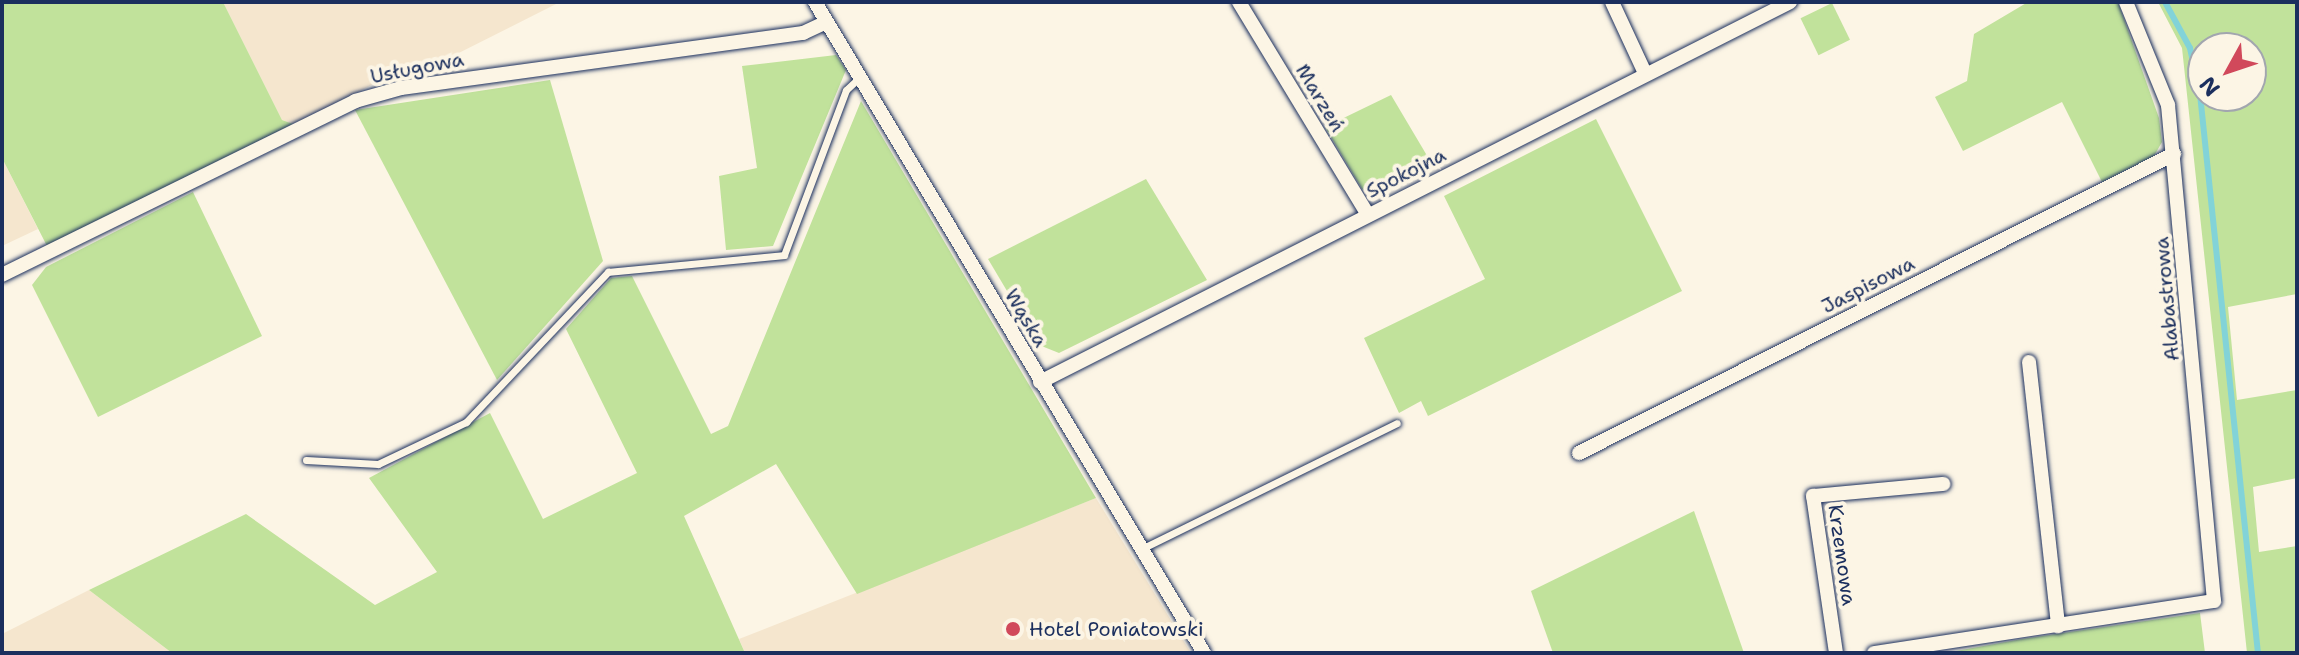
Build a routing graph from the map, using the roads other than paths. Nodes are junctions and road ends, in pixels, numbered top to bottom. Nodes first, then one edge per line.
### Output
1 (815, 2) edge
2 (1239, 2) edge
3 (1612, 2) edge
4 (1790, 2) edge
5 (2126, 2) edge
6 (827, 22) junction
7 (1645, 73) junction
8 (859, 78) junction
9 (2174, 154) junction
10 (1368, 215) junction
11 (2, 275) edge
12 (2029, 362) dead end
13 (1040, 382) junction
14 (1397, 423) dead end
15 (1579, 453) dead end
16 (306, 460) dead end
17 (1943, 484) dead end
18 (1141, 549) junction
19 (2058, 626) junction
20 (1204, 653) edge
21 (1836, 653) edge
22 (1874, 653) edge

1 - 6 street, Wąska
2 - 10 street, Marzeń
3 - 7 street
4 - 7 street, Spokojna
5 - 9 street, Alabastrowa
6 - 8 street, Wąska
6 - 11 street, Usługowa
7 - 10 street, Spokojna
8 - 13 street, Wąska
8 - 16 lane
9 - 15 street, Jaspisowa
9 - 19 street, Alabastrowa
10 - 13 street, Spokojna
12 - 19 street
13 - 18 street, Wąska
14 - 18 lane
17 - 21 street, Krzemowa
18 - 20 street, Wąska
19 - 22 street

